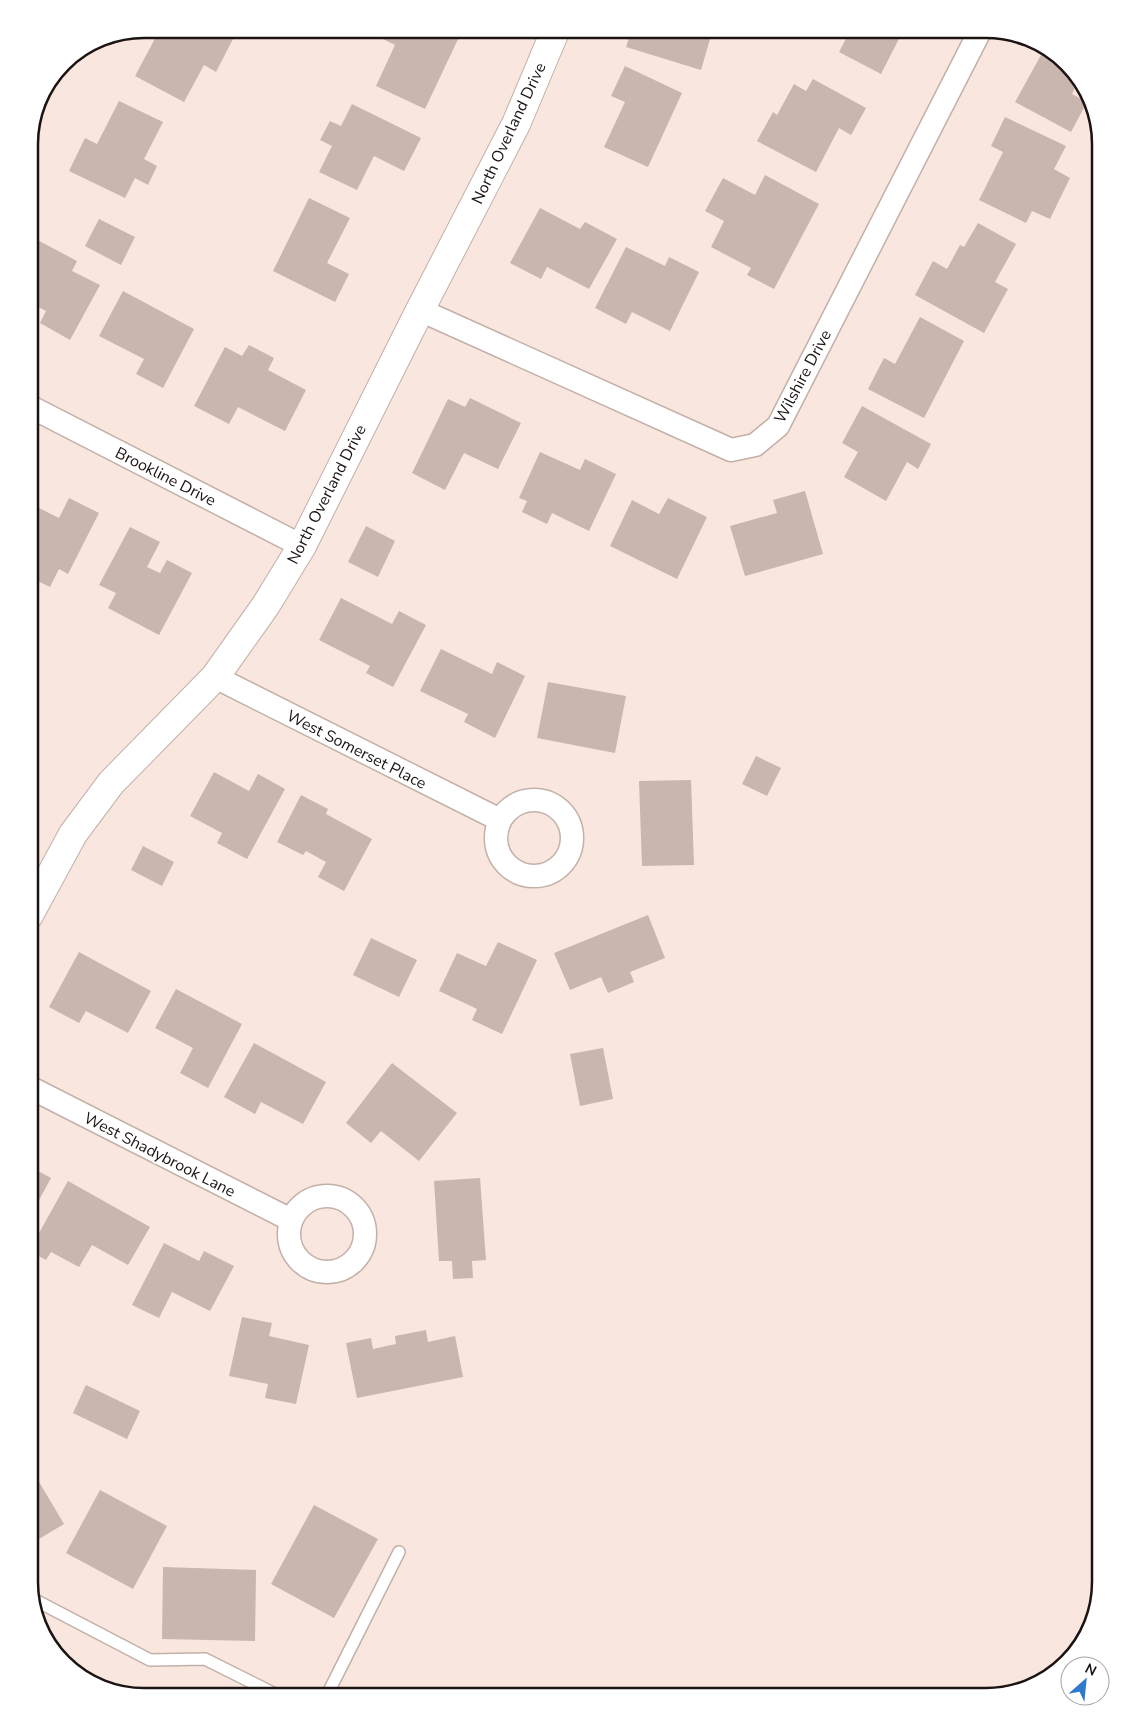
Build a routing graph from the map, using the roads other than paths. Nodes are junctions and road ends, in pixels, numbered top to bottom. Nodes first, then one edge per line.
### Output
1 (552, 38) edge
2 (976, 38) edge
3 (420, 310) junction
4 (38, 411) edge
5 (302, 546) junction
6 (215, 677) junction
7 (500, 820) dead end
8 (38, 895) edge
9 (38, 1092) edge
10 (291, 1220) dead end
11 (399, 1552) dead end
12 (39, 1602) edge
13 (263, 1688) edge
14 (331, 1688) edge

1 - 3 street, North Overland Drive
2 - 3 street, Wilshire Drive
3 - 5 street, North Overland Drive
4 - 5 street, Brookline Drive
5 - 6 street, North Overland Drive
6 - 7 street, West Somerset Place
6 - 8 street, North Overland Drive
9 - 10 street, West Shadybrook Lane
11 - 14 lane
12 - 13 lane

